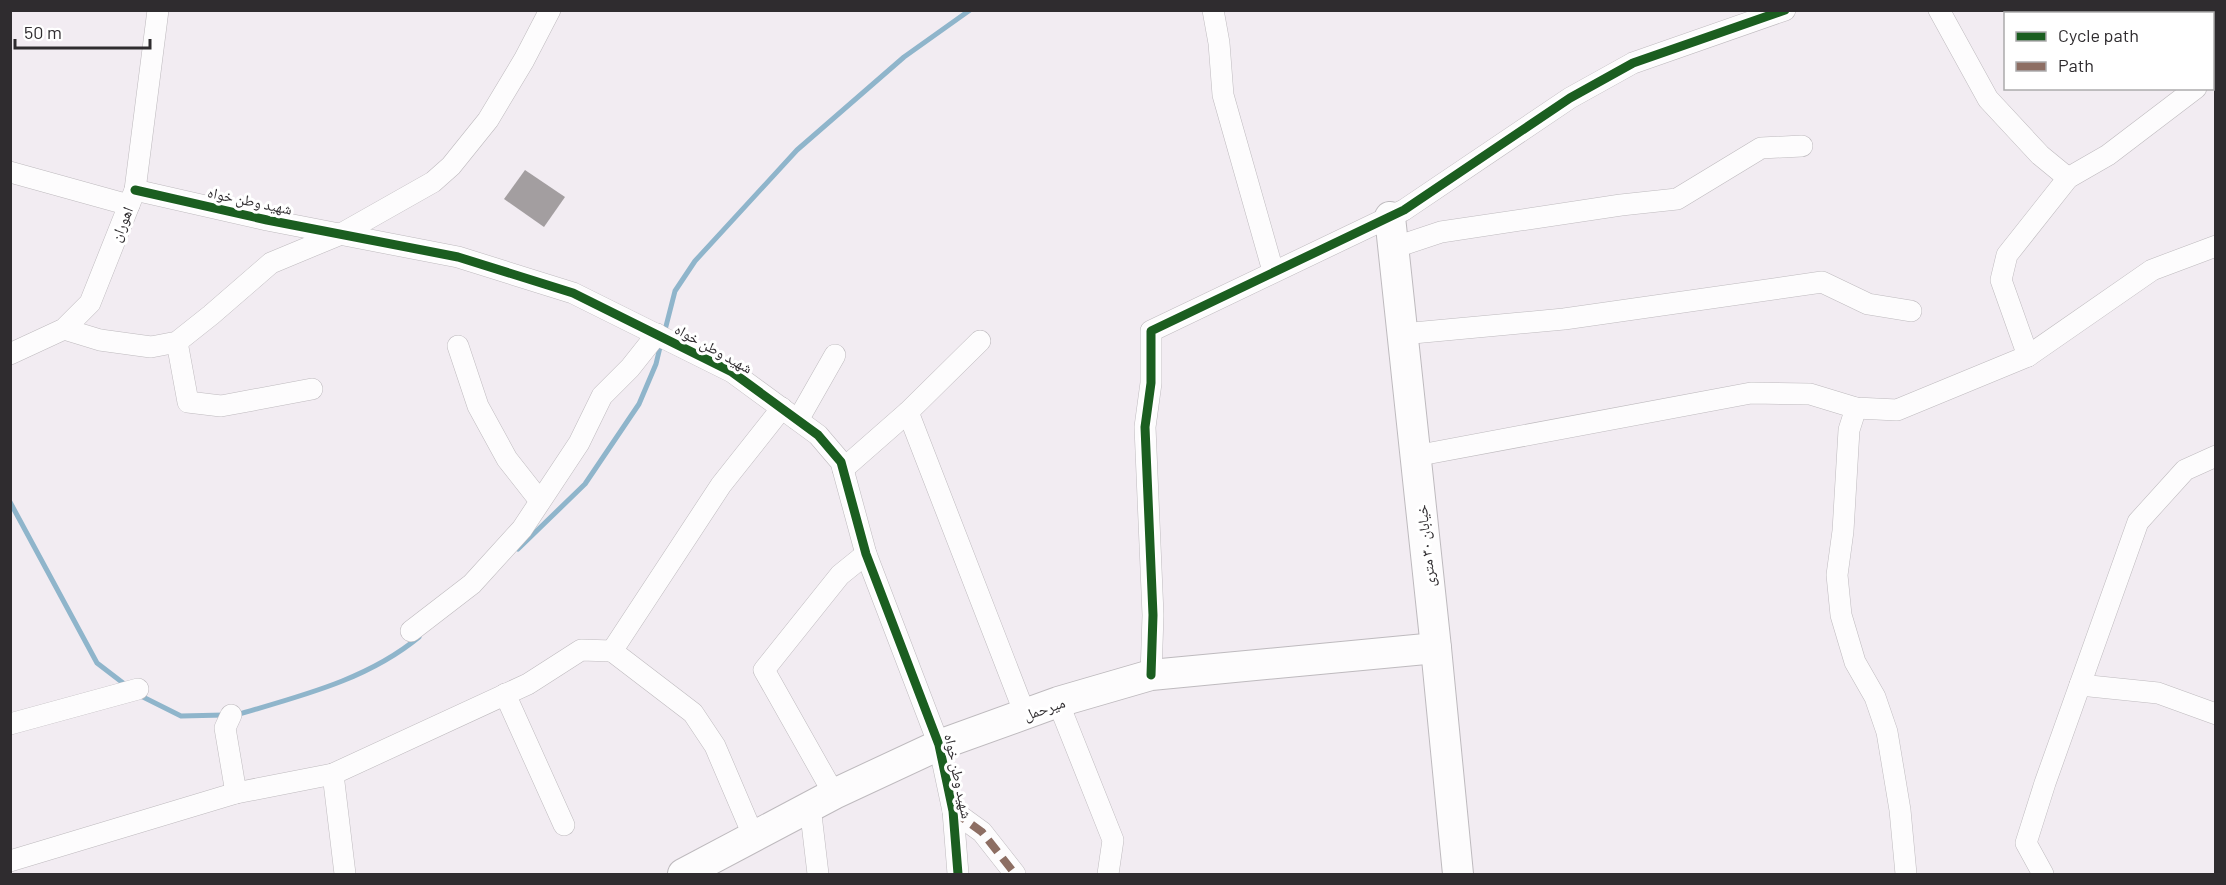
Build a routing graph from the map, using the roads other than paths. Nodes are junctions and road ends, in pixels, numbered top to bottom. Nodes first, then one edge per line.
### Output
1 (158, 10) edge
2 (550, 10) edge
3 (1213, 10) edge
4 (1785, 10) edge
5 (1939, 10) edge
6 (2186, 92) edge
7 (1802, 146) dead end
8 (10, 172) edge
9 (2068, 178) junction
10 (132, 198) junction
11 (1390, 217) junction
12 (341, 234) junction
13 (2216, 246) edge
14 (1393, 248) junction
15 (1273, 272) junction
16 (1911, 311) dead end
17 (64, 329) junction
18 (657, 334) junction
19 (1402, 334) junction
20 (980, 341) dead end
21 (177, 342) junction
22 (458, 346) dead end
23 (10, 354) edge
24 (835, 355) dead end
25 (2028, 356) junction
26 (312, 389) dead end
27 (1856, 408) junction
28 (908, 412) junction
29 (790, 414) junction
30 (1415, 456) junction
31 (2216, 456) edge
32 (843, 469) junction
33 (540, 501) junction
34 (866, 554) junction
35 (411, 630) dead end
36 (1436, 648) junction
37 (612, 651) junction
38 (1151, 675) junction
39 (2080, 685) junction
40 (138, 689) dead end
41 (505, 694) junction
42 (1058, 702) junction
43 (1025, 714) junction
44 (2216, 714) edge
45 (231, 715) dead end
46 (10, 724) edge
47 (939, 745) junction
48 (333, 774) junction
49 (236, 793) junction
50 (822, 800) junction
51 (953, 811) junction
52 (564, 825) dead end
53 (753, 836) junction
54 (17, 865) edge
55 (345, 874) edge
56 (683, 874) edge
57 (818, 874) edge
58 (958, 874) edge
59 (1016, 874) edge
60 (1108, 874) edge
61 (1458, 874) edge
62 (1906, 874) edge
63 (2043, 874) edge

1 - 10 street, اهوران
2 - 12 street
3 - 15 street
4 - 11 street
5 - 9 street
6 - 9 street
7 - 14 street
8 - 10 street, شهید وطن خواه
9 - 25 street
10 - 12 street, شهید وطن خواه
10 - 17 street, اهوران
11 - 14 street, خیابان ۳۰ متری
11 - 15 street
12 - 18 street, شهید وطن خواه
12 - 21 street
13 - 25 street
14 - 19 street, خیابان ۳۰ متری
15 - 38 street
16 - 19 street
17 - 21 street
17 - 23 street, اهوران
18 - 29 street, شهید وطن خواه
18 - 33 street
19 - 30 street, خیابان ۳۰ متری
20 - 28 street
21 - 26 street
22 - 33 street
24 - 29 street
25 - 27 street
27 - 30 street
27 - 62 street
28 - 32 street
28 - 43 street
29 - 32 street, شهید وطن خواه
29 - 37 street
30 - 36 street, خیابان ۳۰ متری
31 - 39 street
32 - 34 street, شهید وطن خواه
33 - 35 street
34 - 47 street, شهید وطن خواه
34 - 50 street
36 - 38 street, میرحمل
36 - 61 street, خیابان ۳۰ متری
37 - 41 street
37 - 53 street
38 - 42 street, میرحمل
39 - 44 street
39 - 63 street
40 - 46 street
41 - 48 street
41 - 52 street
42 - 43 street, میرحمل
42 - 60 street
43 - 47 street, میرحمل
45 - 49 street
47 - 50 street, میرحمل
47 - 51 street, شهید وطن خواه
48 - 49 street
48 - 55 street
49 - 54 street
50 - 53 street, میرحمل
50 - 57 street
51 - 58 street, شهید وطن خواه
51 - 59 street
53 - 56 street, میرحمل

